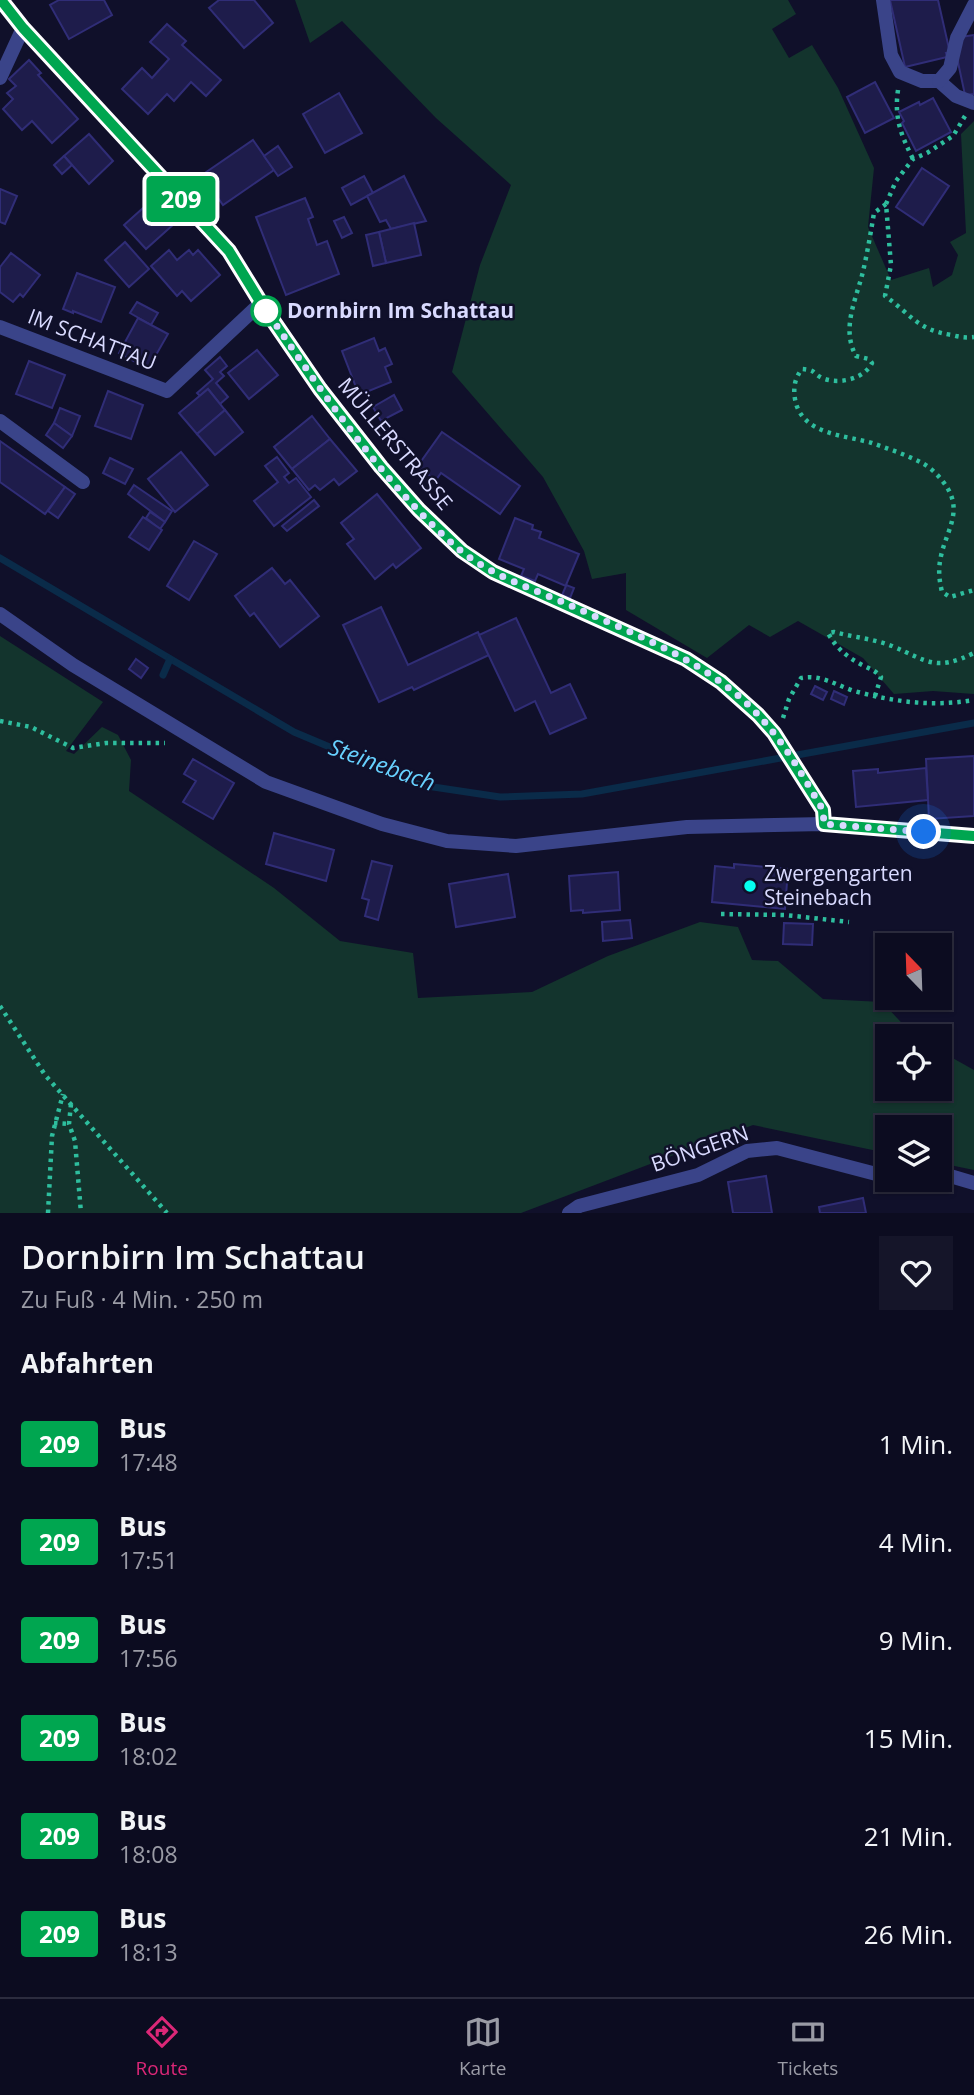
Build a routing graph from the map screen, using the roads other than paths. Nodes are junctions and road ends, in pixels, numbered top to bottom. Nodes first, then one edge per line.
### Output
1 (1, 0) edge
2 (883, 0) edge
3 (974, 5) edge
4 (23, 28) junction
5 (0, 78) edge
6 (939, 81) junction
7 (974, 103) edge
8 (261, 303) junction
9 (0, 327) edge
10 (0, 421) edge
11 (83, 482) dead end
12 (0, 614) edge
13 (824, 824) junction
14 (974, 836) edge
15 (875, 1174) edge
16 (952, 1177) edge
17 (974, 1183) edge
18 (569, 1213) edge

1 - 4 street, MÜLLERSTRASSE
2 - 6 street
3 - 6 street
4 - 5 street
4 - 8 street, MÜLLERSTRASSE
6 - 7 street
8 - 9 street, IM SCHATTAU
8 - 13 street, MÜLLERSTRASSE
10 - 11 street
12 - 13 street
13 - 14 street
15 - 18 street, BÖNGERN
16 - 17 street

